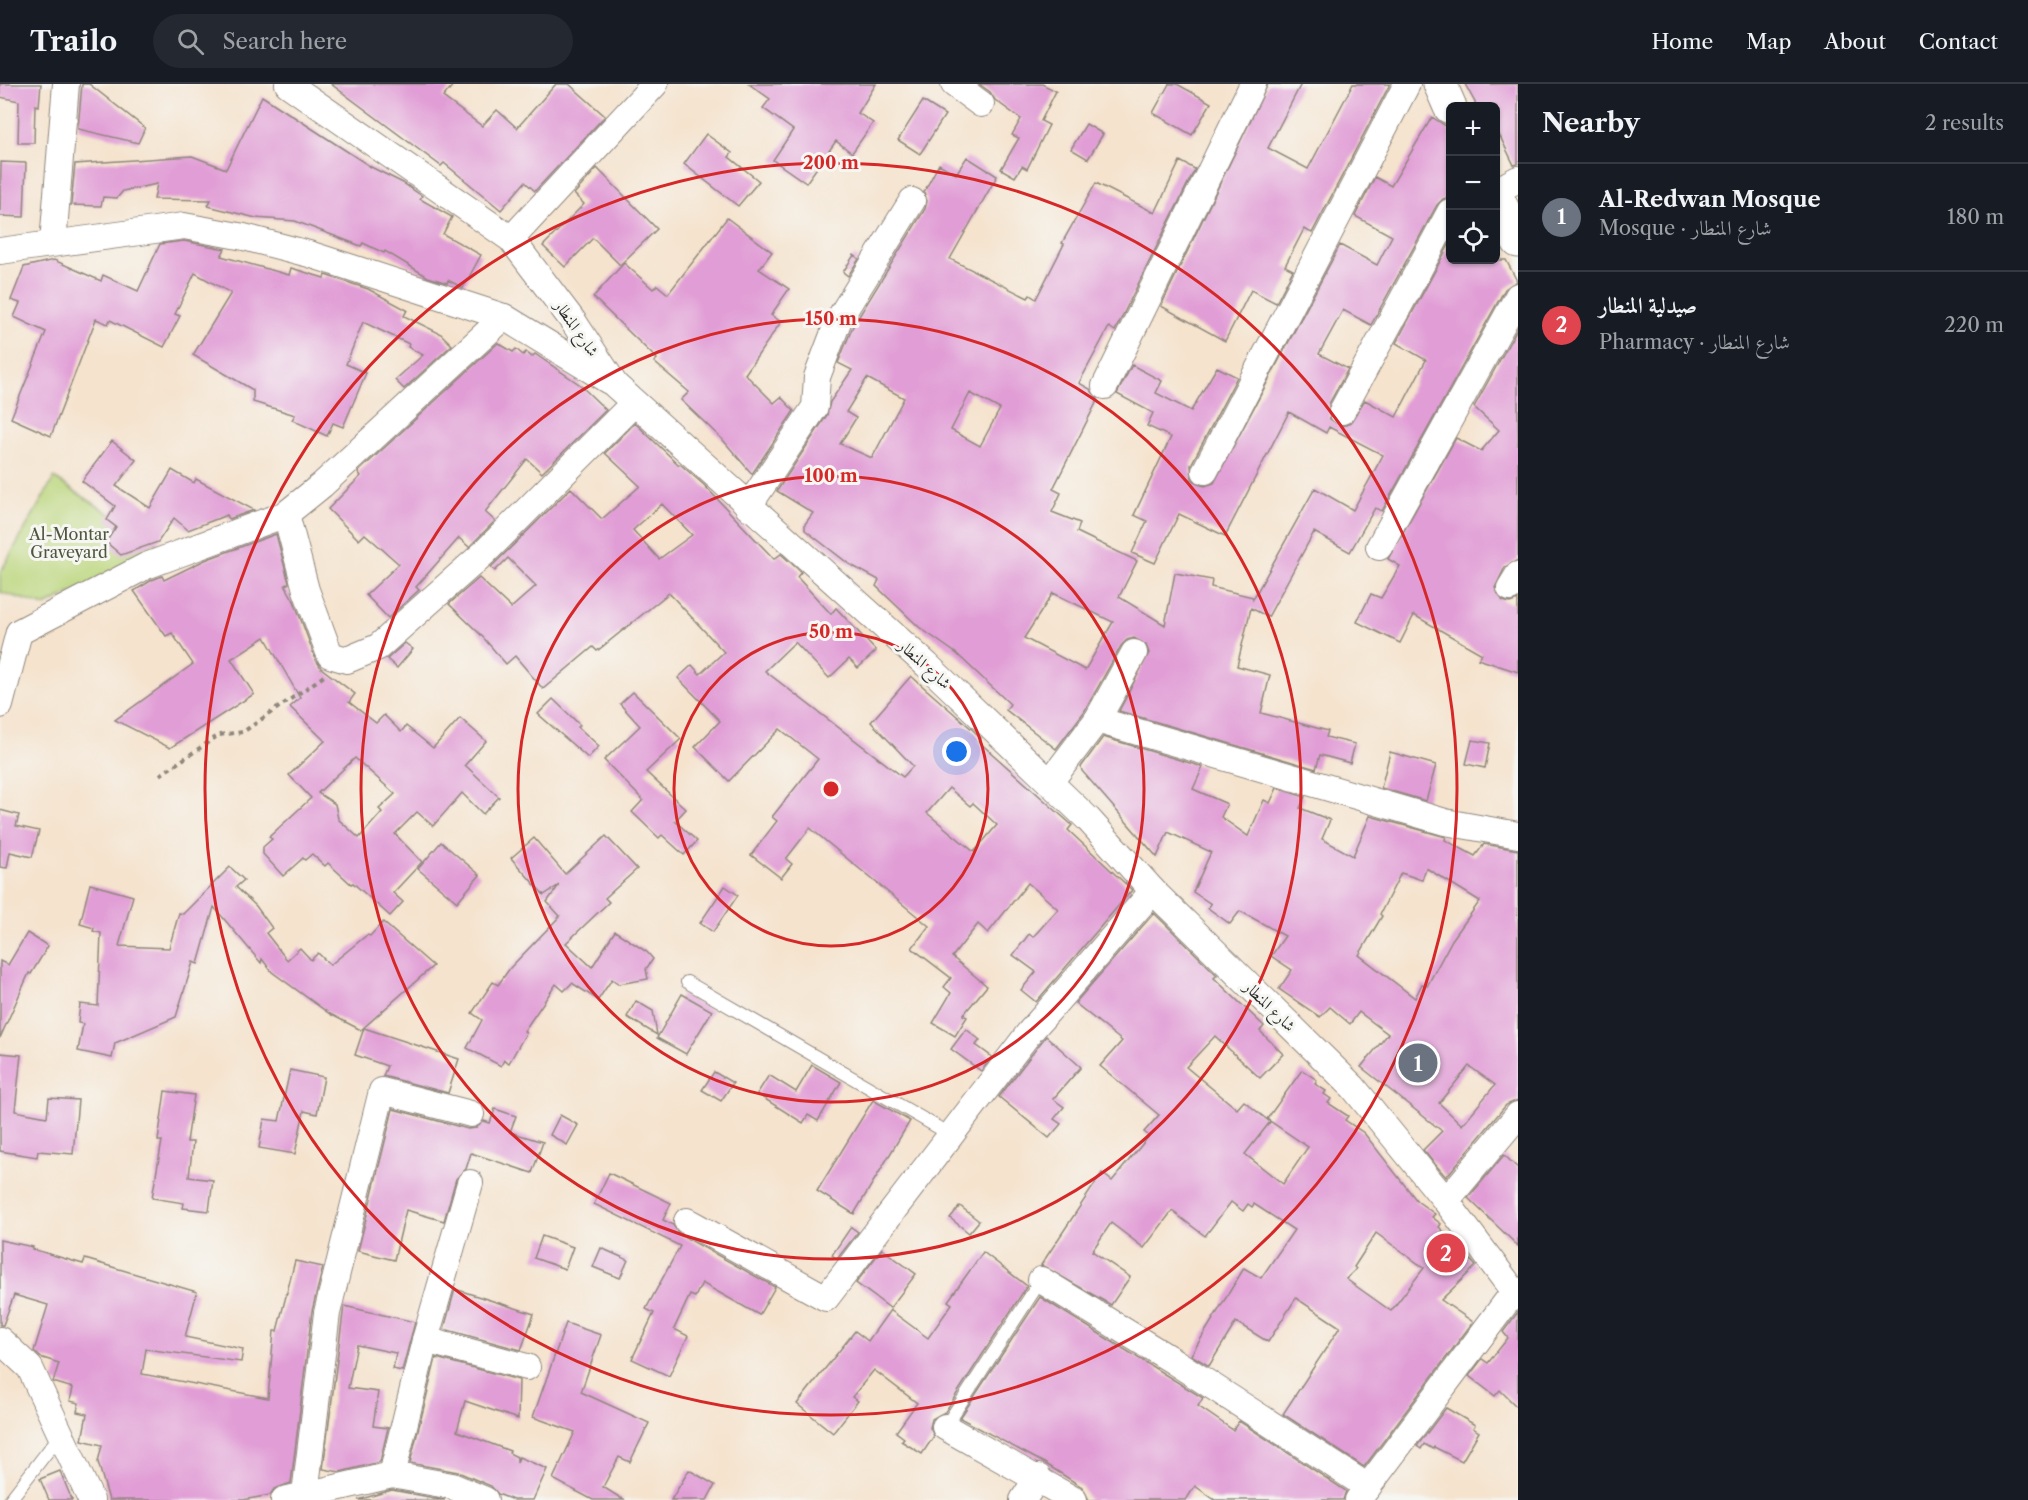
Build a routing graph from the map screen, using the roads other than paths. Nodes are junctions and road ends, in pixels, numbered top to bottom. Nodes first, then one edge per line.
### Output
1 (66, 84) edge
2 (288, 84) edge
3 (655, 84) edge
4 (954, 84) edge
5 (1253, 84) edge
6 (1407, 84) edge
7 (1440, 84) edge
8 (1448, 102) edge
9 (981, 104) dead end
10 (1518, 179) edge
11 (1500, 190) edge
12 (912, 201) dead end
13 (1500, 202) edge
14 (1446, 219) edge
15 (511, 239) junction
16 (1518, 241) edge
17 (53, 243) junction
18 (0, 251) edge
19 (1518, 296) edge
20 (504, 317) junction
21 (615, 385) junction
22 (1105, 386) dead end
23 (634, 403) junction
24 (1342, 411) dead end
25 (1205, 471) dead end
26 (748, 507) junction
27 (286, 514) junction
28 (1379, 548) dead end
29 (1134, 653) dead end
30 (0, 705) edge
31 (1096, 720) junction
32 (1050, 782) junction
33 (1518, 835) edge
34 (1153, 891) junction
35 (687, 982) dead end
36 (471, 1114) dead end
37 (1518, 1115) edge
38 (951, 1135) junction
39 (470, 1183) dead end
40 (1446, 1201) junction
41 (687, 1221) dead end
42 (1041, 1280) joint
43 (1516, 1295) edge
44 (0, 1340) edge
45 (425, 1340) junction
46 (527, 1367) dead end
47 (945, 1427) joint
48 (61, 1434) junction
49 (392, 1475) junction
50 (1038, 1477) junction
51 (1363, 1494) edge
52 (294, 1497) edge
53 (10, 1500) edge
54 (91, 1500) edge
55 (485, 1500) edge
56 (1023, 1500) edge
57 (1074, 1500) edge

1 - 17 street
2 - 15 street, شارع المنطار
3 - 15 street
4 - 9 street
5 - 22 street
6 - 25 street
7 - 8 main road
10 - 11 street
12 - 26 street
13 - 16 main road
14 - 24 street
15 - 21 street, شارع المنطار
17 - 18 street
17 - 20 street
19 - 28 street
20 - 21 street
20 - 27 street
21 - 23 street, شارع المنطار
23 - 26 street, شارع المنطار
23 - 27 street
26 - 32 street, شارع المنطار
27 - 30 street
29 - 31 street
31 - 32 street
31 - 33 street
32 - 34 street, شارع المنطار
34 - 38 street
34 - 40 street, شارع المنطار
35 - 38 lane
36 - 52 street
37 - 40 street
38 - 41 street
39 - 45 street
40 - 43 street, شارع المنطار
42 - 47 lane
42 - 51 street
43 - 51 street
44 - 48 street
45 - 46 street
45 - 49 street
47 - 50 street
48 - 53 lane
48 - 54 street
49 - 52 street
49 - 55 street
50 - 56 street
50 - 57 street

